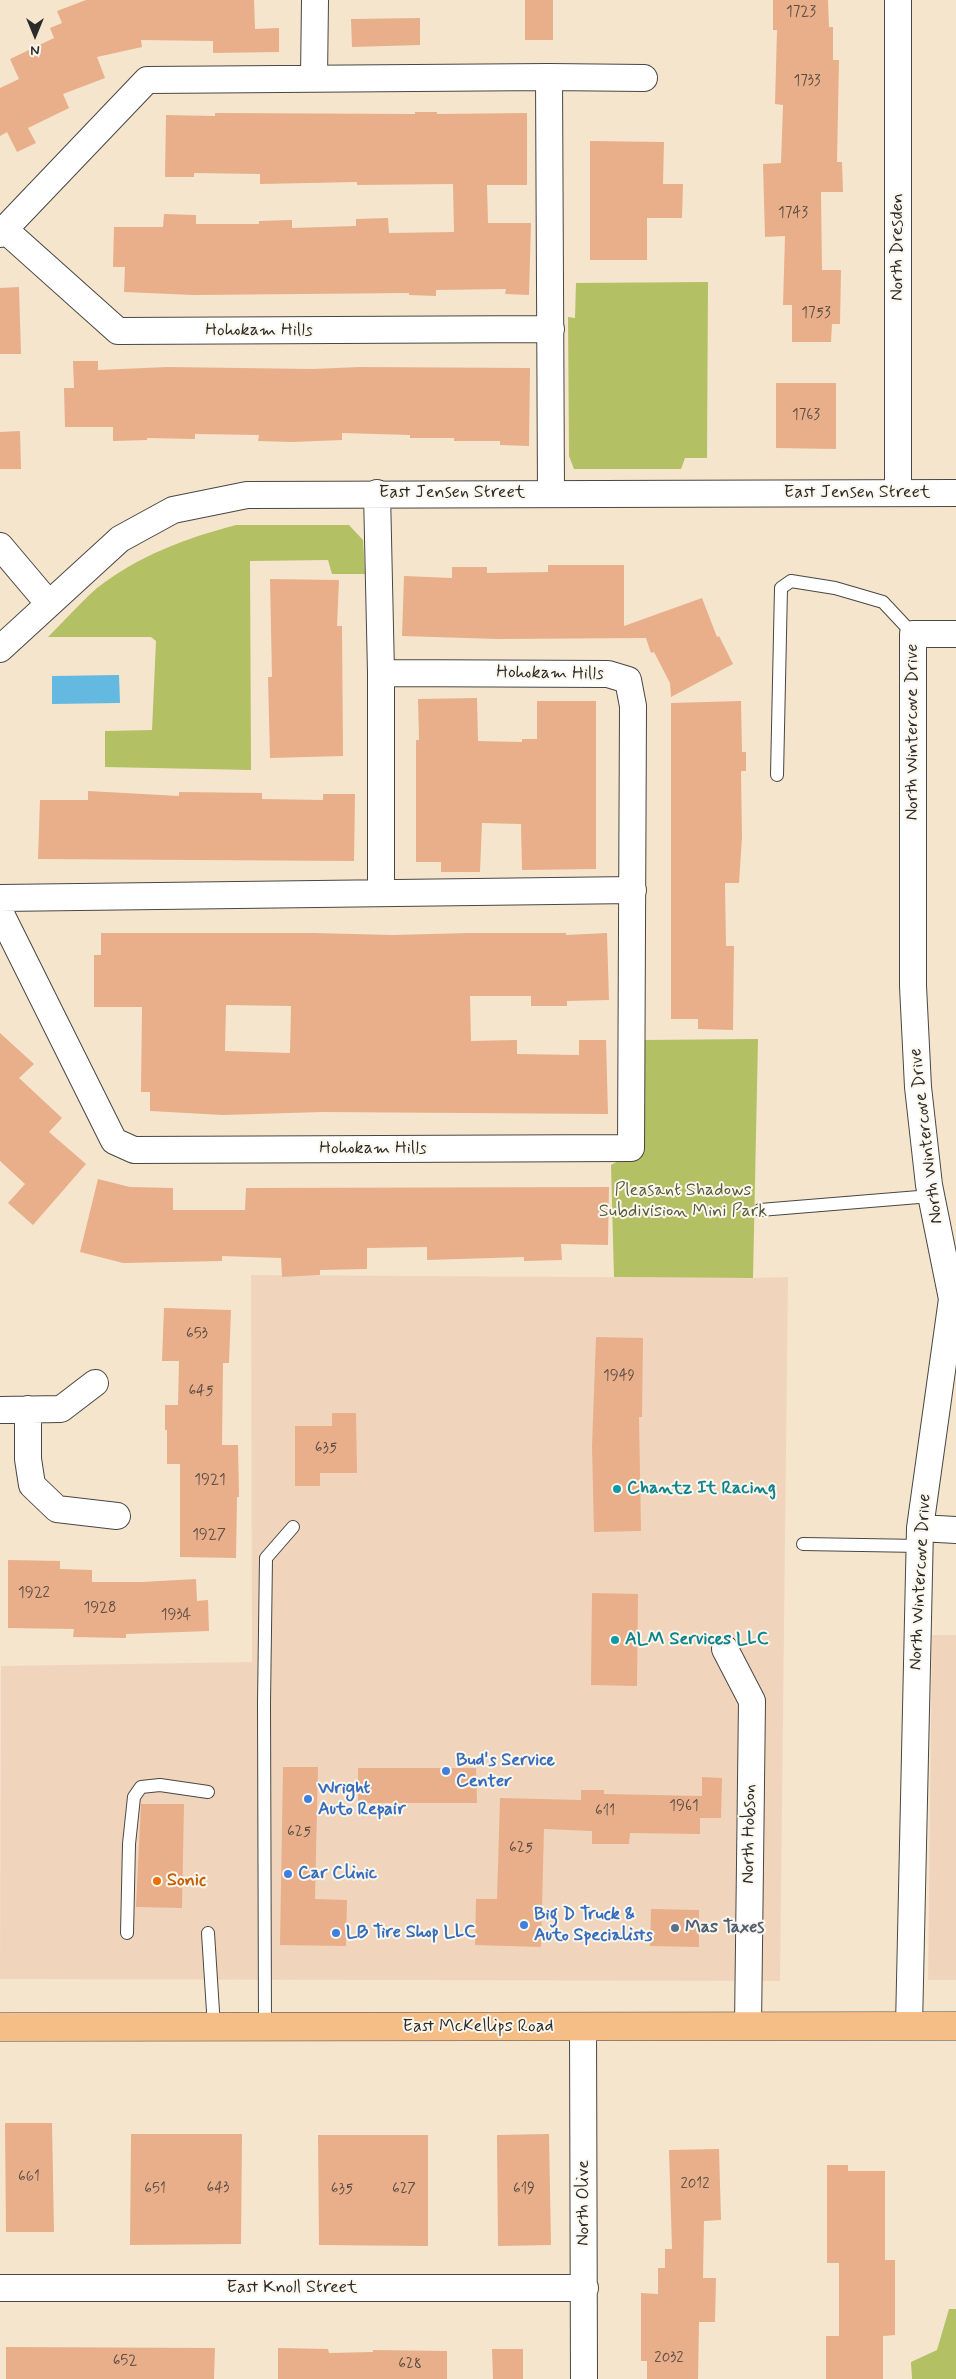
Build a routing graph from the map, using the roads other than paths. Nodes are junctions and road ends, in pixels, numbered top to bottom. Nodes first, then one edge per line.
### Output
1 (315, 0) edge
2 (898, 0) edge
3 (549, 77) junction
4 (314, 78) junction
5 (644, 78) dead end
6 (2, 232) edge
7 (551, 329) junction
8 (377, 493) junction
9 (551, 493) junction
10 (898, 493) junction
11 (956, 493) edge
12 (0, 546) edge
13 (49, 604) junction
14 (913, 634) junction
15 (956, 634) edge
16 (0, 649) edge
17 (381, 672) junction
18 (777, 775) dead end
19 (633, 890) junction
20 (381, 892) junction
21 (0, 898) edge
22 (0, 912) edge
23 (931, 1196) junction
24 (760, 1210) dead end
25 (954, 1299) edge
26 (95, 1383) dead end
27 (28, 1409) junction
28 (0, 1410) edge
29 (117, 1516) dead end
30 (293, 1527) dead end
31 (956, 1530) edge
32 (920, 1537) junction
33 (803, 1544) dead end
34 (726, 1649) dead end
35 (208, 1792) dead end
36 (127, 1932) dead end
37 (208, 1933) dead end
38 (583, 2026) junction
39 (748, 2026) junction
40 (909, 2026) junction
41 (956, 2026) edge
42 (0, 2027) edge
43 (214, 2027) junction
44 (265, 2027) junction
45 (0, 2288) edge
46 (584, 2288) junction
47 (584, 2379) edge

1 - 4 street
2 - 10 street, North Dresden
3 - 4 street, Hohokam Hills
3 - 5 street, Hohokam Hills
3 - 7 street
4 - 6 street, Hohokam Hills
6 - 7 street, Hohokam Hills
7 - 9 street
8 - 9 street, East Jensen Street
8 - 13 street, East Jensen Street
8 - 17 street
9 - 10 street, East Jensen Street
10 - 11 street, East Jensen Street
12 - 13 street
13 - 16 street, East Jensen Street
14 - 15 street
14 - 18 lane
14 - 23 street, North Wintercove Drive
17 - 19 street, Hohokam Hills
17 - 20 street
19 - 20 street
19 - 22 street, Hohokam Hills
20 - 21 street
23 - 24 lane
23 - 25 street, North Wintercove Drive
25 - 32 street, North Wintercove Drive
26 - 27 street
27 - 28 street
27 - 29 street
30 - 44 lane
31 - 32 street
32 - 33 lane
32 - 40 street, North Wintercove Drive
34 - 39 street, North Hobson
35 - 36 lane
37 - 43 lane
38 - 39 main road, East McKellips Road
38 - 44 main road, East McKellips Road
38 - 46 street, North Olive
39 - 40 main road, East McKellips Road
40 - 41 main road, East McKellips Road
42 - 43 main road, East McKellips Road
43 - 44 main road, East McKellips Road
45 - 46 street, East Knoll Street
46 - 47 street, North Olive

